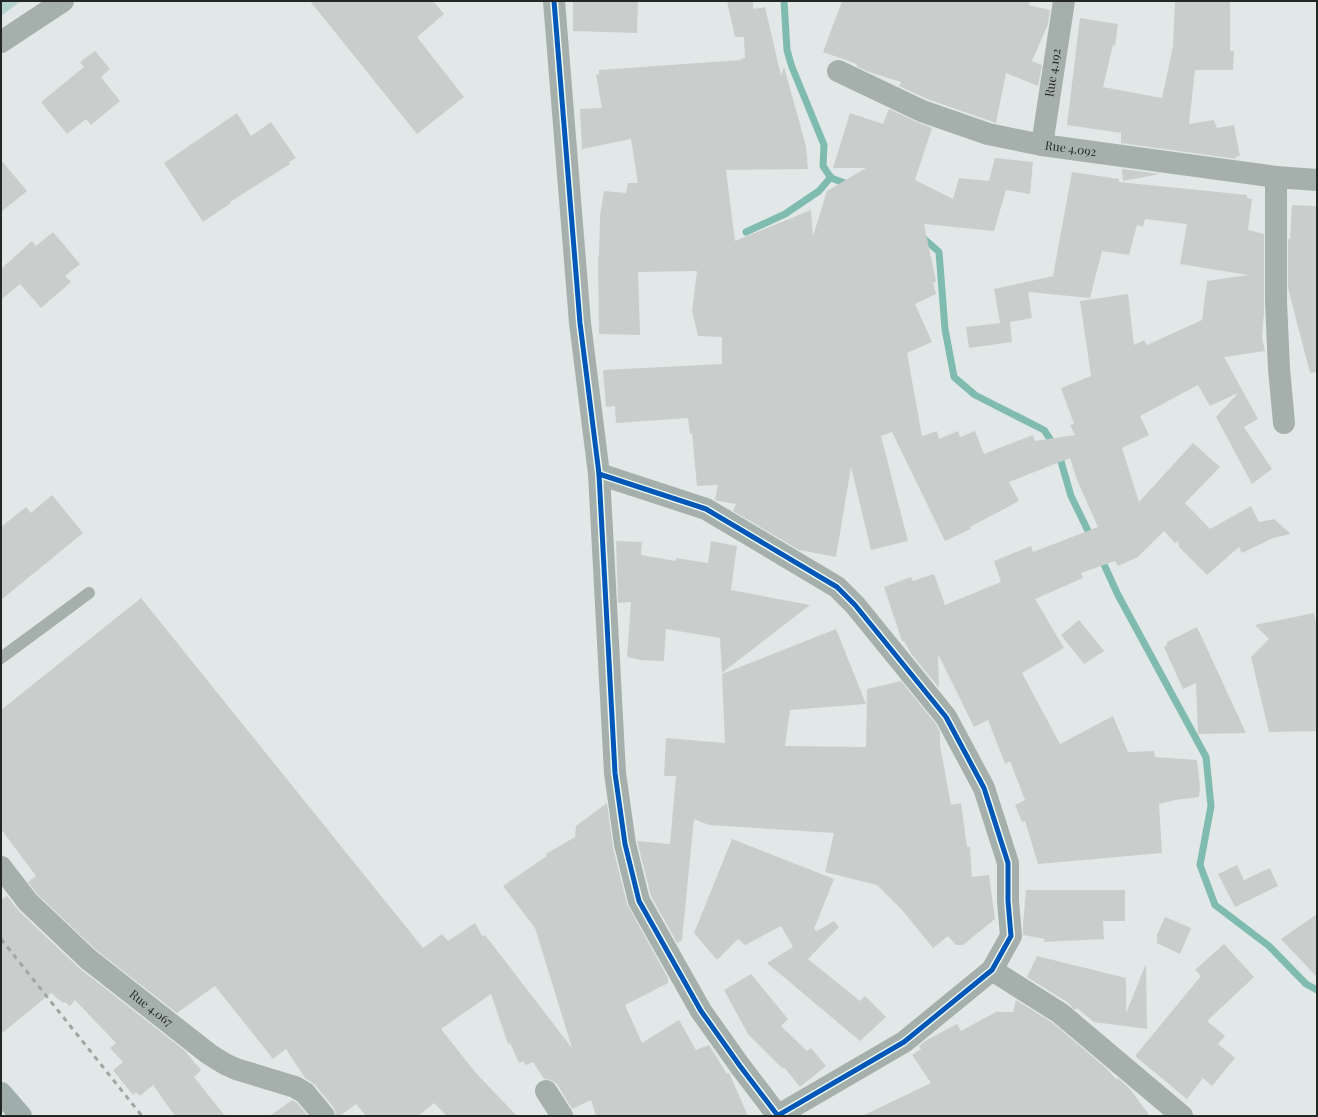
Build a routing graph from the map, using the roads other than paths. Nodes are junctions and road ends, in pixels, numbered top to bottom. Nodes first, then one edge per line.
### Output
1 (63, 1) edge
2 (554, 1) edge
3 (1064, 1) edge
4 (1, 42) edge
5 (838, 71) dead end
6 (1042, 145) junction
7 (1276, 177) junction
8 (1317, 180) edge
9 (1284, 423) dead end
10 (599, 474) junction
11 (89, 593) dead end
12 (1, 658) edge
13 (1, 867) edge
14 (992, 970) junction
15 (546, 1091) dead end
16 (1, 1093) edge
17 (21, 1116) edge
18 (324, 1116) edge
19 (562, 1116) edge
20 (778, 1116) edge
21 (1182, 1116) edge

1 - 4 street
2 - 10 street
3 - 6 street, Rue 4.192
5 - 6 street, Rue 4.092
6 - 7 street, Rue 4.092
7 - 8 street, Rue 4.092
7 - 9 street
10 - 14 street
10 - 20 street
11 - 12 lane
13 - 18 street, Rue 4.067
14 - 20 street
14 - 21 street
15 - 19 street
16 - 17 highway

